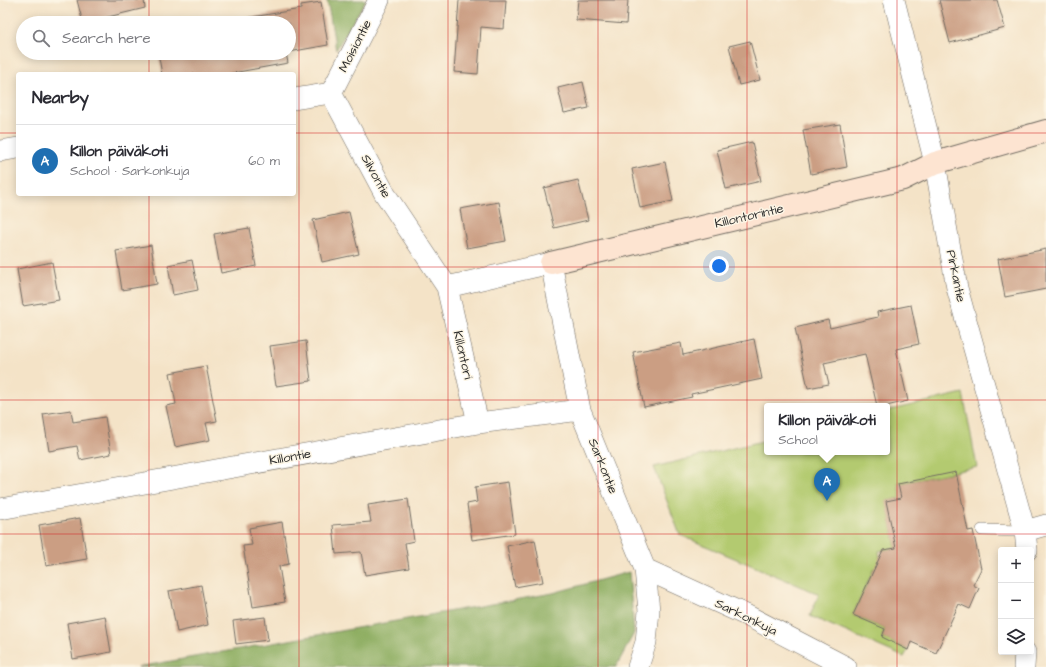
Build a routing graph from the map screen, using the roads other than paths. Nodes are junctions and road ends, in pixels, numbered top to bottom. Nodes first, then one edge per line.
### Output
1 (379, 0) edge
2 (894, 0) edge
3 (331, 93) junction
4 (296, 100) edge
5 (1046, 131) edge
6 (16, 148) edge
7 (0, 151) edge
8 (935, 163) junction
9 (551, 263) junction
10 (447, 287) junction
11 (580, 410) junction
12 (478, 423) junction
13 (0, 509) edge
14 (1046, 525) edge
15 (982, 530) dead end
16 (1026, 540) edge
17 (645, 570) junction
18 (1024, 655) edge
19 (638, 667) edge
20 (846, 667) edge
21 (1024, 667) edge

1 - 3 street, Moisiontie
2 - 8 street, Pirkantie
3 - 4 street
3 - 10 street, Silvontie
5 - 8 street, Killontorintie
6 - 7 street
8 - 9 street, Killontorintie
8 - 16 street, Pirkantie
9 - 10 street, Killontorintie
9 - 11 street, Sarkontie
10 - 12 street, Killontori
11 - 12 street, Killontie
11 - 17 street, Sarkontie
12 - 13 street, Killontie
14 - 16 street
15 - 16 lane
17 - 19 street, Sarkontie
17 - 20 street, Sarkonkuja
18 - 21 street

